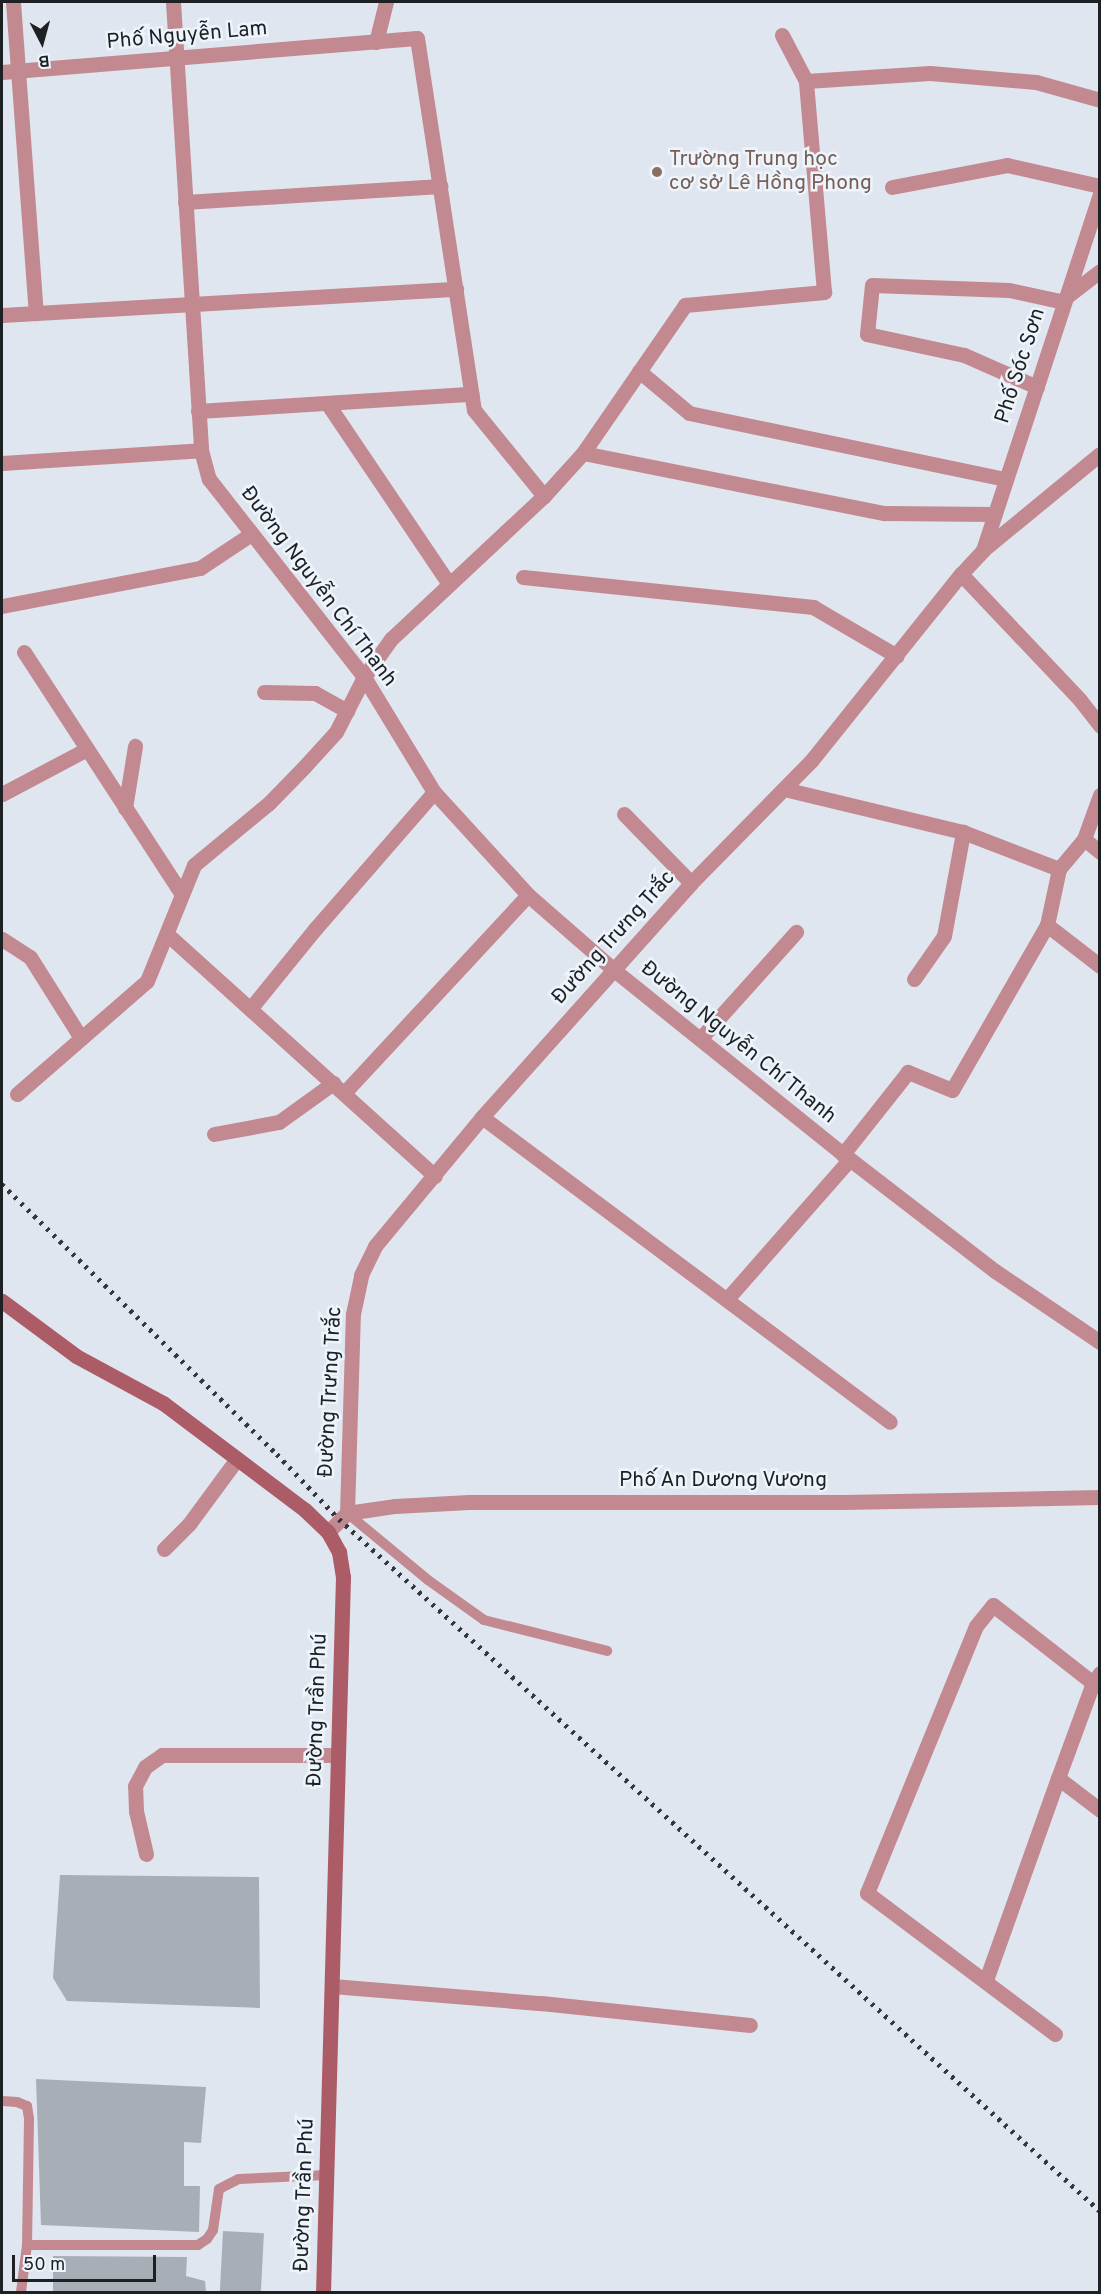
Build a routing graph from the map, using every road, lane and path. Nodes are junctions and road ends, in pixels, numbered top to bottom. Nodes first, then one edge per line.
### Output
1 (13, 2) edge
2 (173, 2) edge
3 (386, 2) edge
4 (782, 35) dead end
5 (376, 42) junction
6 (176, 58) junction
7 (17, 71) junction
8 (2, 72) edge
9 (806, 81) junction
10 (1100, 100) edge
11 (440, 186) junction
12 (1100, 186) edge
13 (892, 187) dead end
14 (1100, 195) edge
15 (185, 202) junction
16 (1100, 271) edge
17 (456, 289) junction
18 (1065, 299) junction
19 (191, 303) junction
20 (36, 313) junction
21 (2, 315) edge
22 (639, 371) junction
23 (1037, 387) junction
24 (471, 393) junction
25 (327, 403) junction
26 (198, 411) junction
27 (201, 450) junction
28 (583, 453) junction
29 (1100, 454) edge
30 (2, 463) edge
31 (1006, 479) junction
32 (544, 496) junction
33 (995, 513) junction
34 (251, 534) junction
35 (983, 550) junction
36 (961, 574) junction
37 (524, 577) dead end
38 (449, 584) junction
39 (2, 606) edge
40 (24, 652) dead end
41 (897, 657) junction
42 (364, 677) junction
43 (264, 692) dead end
44 (347, 711) junction
45 (1100, 726) edge
46 (135, 746) dead end
47 (87, 749) junction
48 (784, 789) junction
49 (434, 792) junction
50 (2, 794) edge
51 (1100, 795) edge
52 (125, 807) junction
53 (624, 814) dead end
54 (963, 832) junction
55 (1084, 839) junction
56 (1100, 852) edge
57 (1059, 868) junction
58 (691, 883) junction
59 (182, 894) junction
60 (528, 895) junction
61 (1047, 925) junction
62 (796, 932) dead end
63 (167, 934) junction
64 (2, 939) edge
65 (1100, 966) edge
66 (614, 970) junction
67 (914, 979) dead end
68 (250, 1009) junction
69 (81, 1038) junction
70 (700, 1039) junction
71 (338, 1088) junction
72 (17, 1094) dead end
73 (482, 1117) junction
74 (214, 1134) dead end
75 (847, 1156) junction
76 (435, 1176) junction
77 (727, 1299) junction
78 (2, 1303) edge
79 (1100, 1342) edge
80 (890, 1422) dead end
81 (237, 1459) junction
82 (1100, 1497) edge
83 (346, 1513) junction
84 (328, 1532) junction
85 (164, 1549) dead end
86 (607, 1652) dead end
87 (1096, 1678) edge
88 (338, 1755) junction
89 (1058, 1778) junction
90 (1100, 1810) edge
91 (146, 1854) dead end
92 (986, 1980) junction
93 (332, 1986) junction
94 (750, 2025) dead end
95 (1054, 2034) dead end
96 (2, 2101) edge
97 (327, 2175) junction
98 (27, 2245) junction
99 (21, 2292) edge
100 (323, 2292) edge

1 - 7 street
2 - 6 street, Đường Nguyễn Chí Thanh
3 - 5 street
4 - 9 street
5 - 6 street, Phố Nguyễn Lam
5 - 11 street, Phố Nguyễn Lam
6 - 7 street, Phố Nguyễn Lam
6 - 15 street, Đường Nguyễn Chí Thanh
7 - 8 street, Phố Nguyễn Lam
7 - 20 street
9 - 10 street
9 - 22 street
11 - 15 street
11 - 17 street
12 - 13 street
14 - 18 street, Phố Sóc Sơn
15 - 19 street, Đường Nguyễn Chí Thanh
16 - 18 street
17 - 19 street
17 - 24 street
18 - 23 street, Phố Sóc Sơn
18 - 23 street
19 - 20 street
19 - 26 street, Đường Nguyễn Chí Thanh
20 - 21 street
22 - 28 street
22 - 31 street
23 - 31 street, Phố Sóc Sơn
24 - 25 street
24 - 32 street
25 - 26 street
25 - 38 street
26 - 27 street, Đường Nguyễn Chí Thanh
27 - 30 street
27 - 34 street, Đường Nguyễn Chí Thanh
28 - 32 street
28 - 33 street
29 - 35 street, Đường Trưng Trắc
31 - 33 street, Phố Sóc Sơn
32 - 38 street
33 - 35 street, Phố Sóc Sơn
34 - 39 street
34 - 42 street, Đường Nguyễn Chí Thanh
35 - 36 street, Đường Trưng Trắc
36 - 41 street, Đường Trưng Trắc
36 - 45 street
37 - 41 street
38 - 42 street
40 - 47 street
41 - 48 street, Đường Trưng Trắc
42 - 44 street
42 - 49 street, Đường Nguyễn Chí Thanh
43 - 44 street
44 - 59 street
46 - 52 street
47 - 50 street
47 - 52 street
48 - 54 street
48 - 58 street, Đường Trưng Trắc
49 - 60 street, Đường Nguyễn Chí Thanh
49 - 68 street
51 - 55 street
52 - 59 street
53 - 58 street
54 - 57 street
54 - 67 street
55 - 56 street
55 - 57 street
57 - 61 street
58 - 66 street, Đường Trưng Trắc
59 - 63 street
60 - 66 street, Đường Nguyễn Chí Thanh
60 - 71 street
61 - 65 street
61 - 75 street
62 - 70 street
63 - 68 street
63 - 69 street
64 - 69 street
66 - 70 street, Đường Nguyễn Chí Thanh
66 - 73 street, Đường Trưng Trắc
68 - 71 street
69 - 72 street
70 - 75 street, Đường Nguyễn Chí Thanh
71 - 74 street
71 - 76 street
73 - 76 street, Đường Trưng Trắc
73 - 77 street
75 - 77 street
75 - 79 street, Đường Nguyễn Chí Thanh
76 - 83 street, Đường Trưng Trắc
77 - 80 street
78 - 81 main road, Đường Trần Phú
81 - 84 main road, Đường Trần Phú
81 - 85 street
82 - 83 street, Phố An Dương Vương
83 - 84 street
83 - 86 lane
84 - 88 main road, Đường Trần Phú
87 - 89 street
87 - 92 street
88 - 91 street
88 - 93 main road, Đường Trần Phú
89 - 90 street
89 - 92 street
92 - 95 street
93 - 94 street
93 - 97 main road, Đường Trần Phú
96 - 98 lane
97 - 98 lane
97 - 100 main road, Đường Trần Phú
98 - 99 lane

